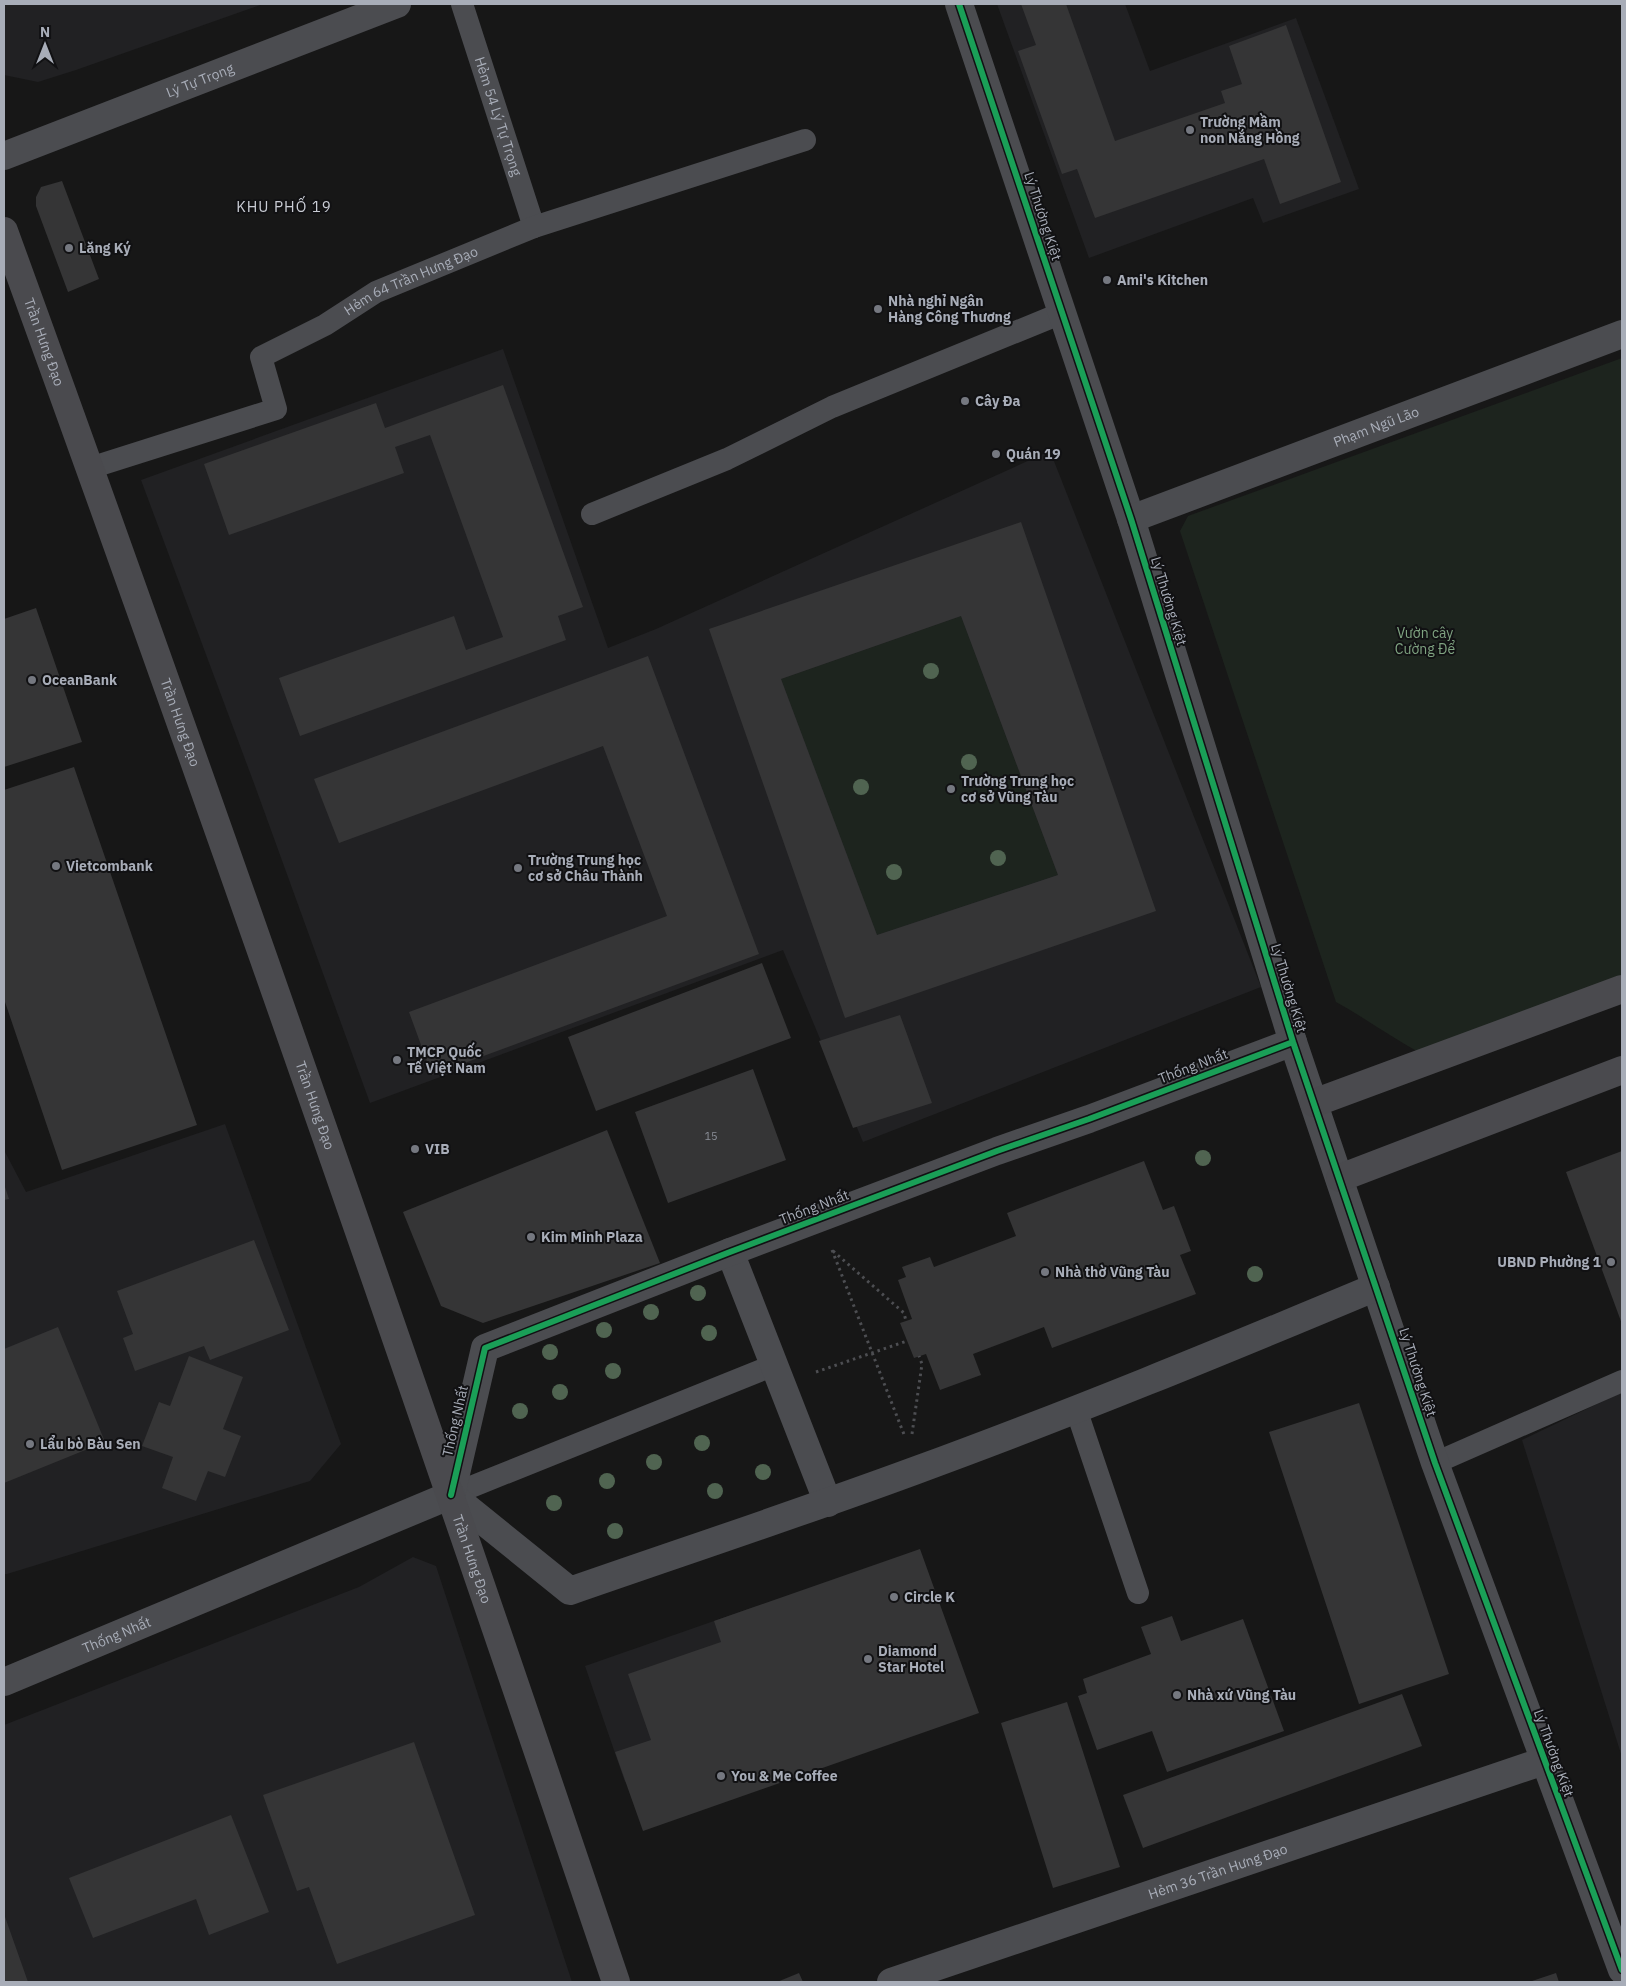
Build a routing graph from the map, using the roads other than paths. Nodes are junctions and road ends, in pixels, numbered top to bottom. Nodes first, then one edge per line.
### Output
1 (397, 4) edge
2 (462, 4) edge
3 (959, 4) edge
4 (805, 140) dead end
5 (4, 156) edge
6 (534, 227) junction
7 (4, 231) edge
8 (1062, 312) junction
9 (1622, 334) edge
10 (90, 468) junction
11 (592, 514) dead end
12 (1131, 519) junction
13 (1622, 989) edge
14 (1293, 1042) junction
15 (1622, 1070) edge
16 (1314, 1103) junction
17 (1340, 1178) junction
18 (730, 1252) junction
19 (1376, 1287) junction
20 (774, 1364) junction
21 (1622, 1381) edge
22 (1076, 1408) junction
23 (1435, 1463) junction
24 (451, 1494) junction
25 (828, 1503) junction
26 (1138, 1593) dead end
27 (4, 1682) edge
28 (1544, 1760) junction
29 (1622, 1970) edge
30 (616, 1982) edge
31 (891, 1982) edge

1 - 5 street, Lý Tự Trọng
2 - 6 lane, Hẻm 54 Lý Tự Trọng
3 - 8 street, Lý Thường Kiệt
4 - 6 lane, Hẻm 64 Trần Hưng Đạo
6 - 10 lane, Hẻm 64 Trần Hưng Đạo
7 - 10 main road, Trần Hưng Đạo
8 - 11 lane
8 - 12 street, Lý Thường Kiệt
9 - 12 street, Phạm Ngũ Lão
10 - 24 main road, Trần Hưng Đạo
12 - 14 street, Lý Thường Kiệt
13 - 16 main road
14 - 16 street, Lý Thường Kiệt
14 - 18 street, Thống Nhất
15 - 17 main road
16 - 17 street, Lý Thường Kiệt
17 - 19 street, Lý Thường Kiệt
18 - 20 street
18 - 24 street, Thống Nhất
19 - 22 street
19 - 23 street, Lý Thường Kiệt
20 - 24 lane
20 - 25 street
21 - 23 lane
22 - 25 street
22 - 26 lane
23 - 28 street, Lý Thường Kiệt
24 - 25 street
24 - 27 street, Thống Nhất
24 - 30 main road, Trần Hưng Đạo
28 - 29 street, Lý Thường Kiệt
28 - 31 street, Hẻm 36 Trần Hưng Đạo

